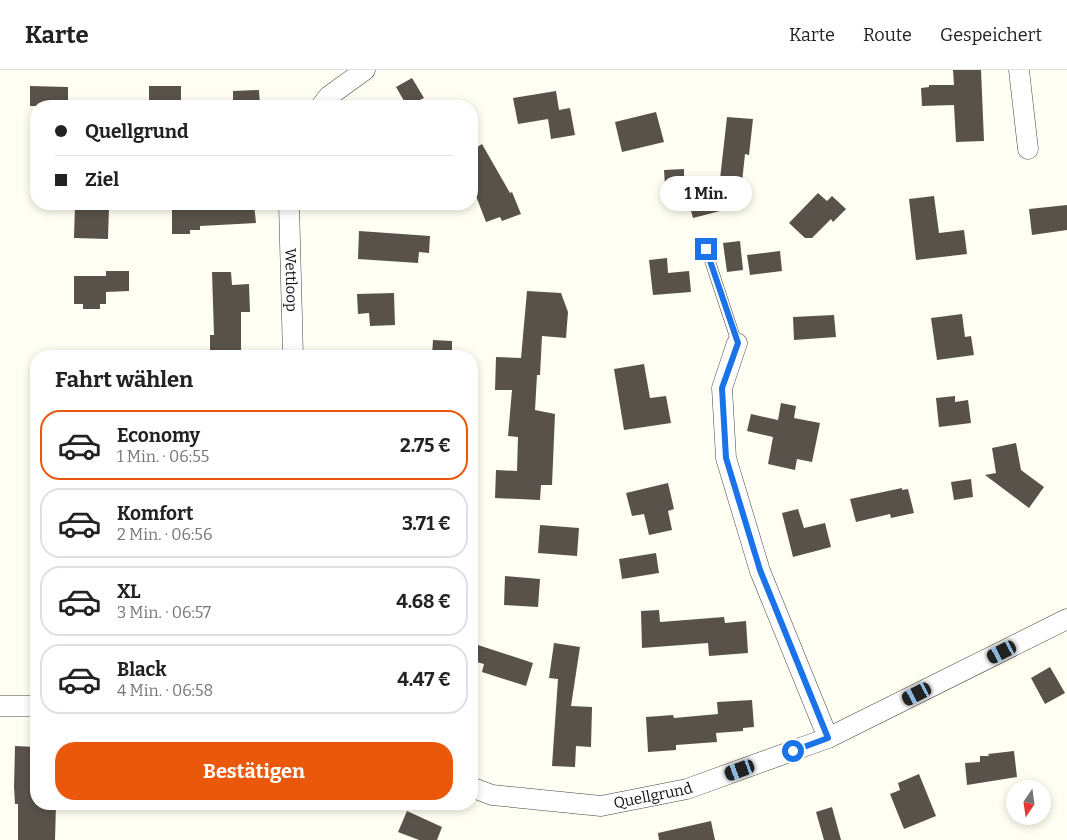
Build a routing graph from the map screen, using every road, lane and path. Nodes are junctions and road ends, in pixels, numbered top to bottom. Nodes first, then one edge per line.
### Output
1 (365, 70) edge
2 (1019, 70) edge
3 (326, 100) edge
4 (1028, 149) dead end
5 (289, 210) edge
6 (706, 249) dead end
7 (738, 343) joint
8 (293, 350) edge
9 (1067, 619) edge
10 (0, 706) edge
11 (30, 706) edge
12 (828, 738) junction
13 (478, 790) edge

1 - 3 street
2 - 4 street
5 - 8 street, Wettloop
6 - 7 lane
7 - 12 street
9 - 12 street, Quellgrund
10 - 11 street
12 - 13 street, Quellgrund

